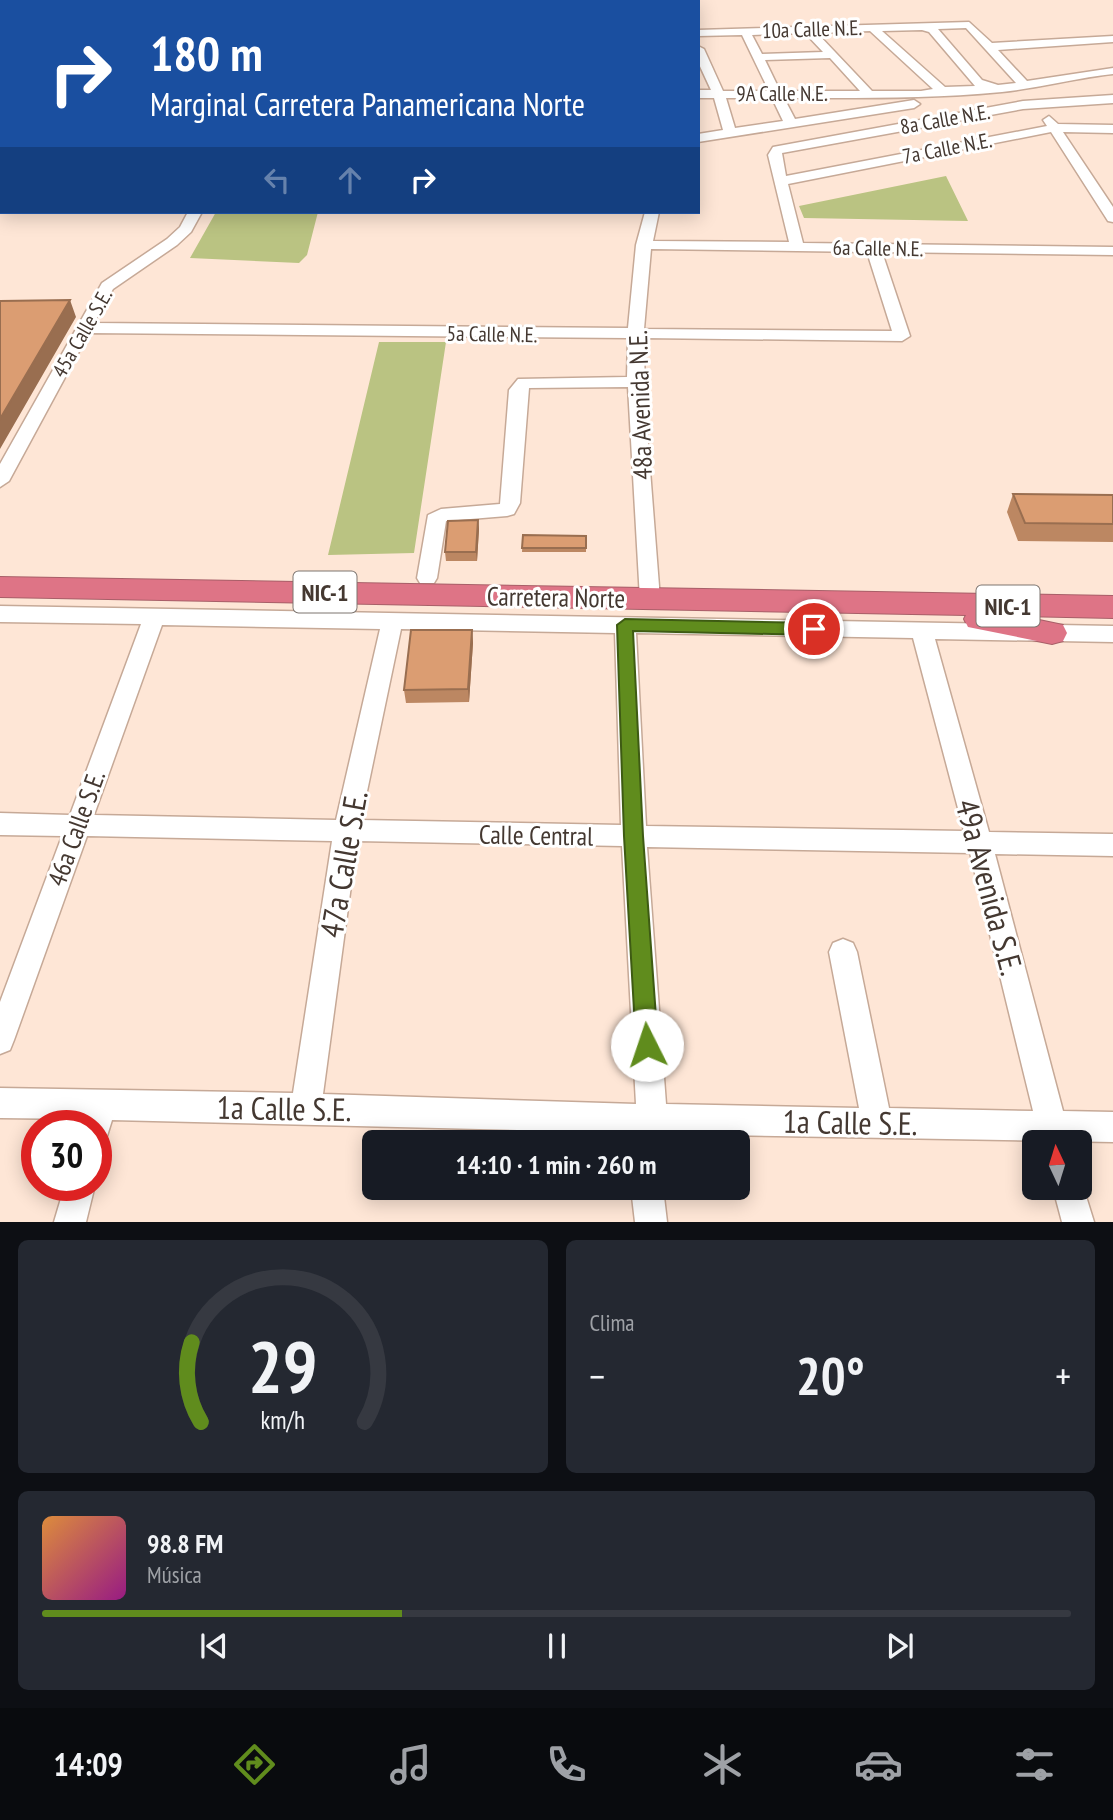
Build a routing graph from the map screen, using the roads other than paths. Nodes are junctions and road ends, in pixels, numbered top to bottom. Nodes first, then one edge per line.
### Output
1 (872, 27) junction
2 (925, 27) junction
3 (807, 29) junction
4 (745, 31) junction
5 (700, 33) edge
6 (1113, 39) edge
7 (989, 47) junction
8 (700, 52) edge
9 (830, 55) junction
10 (759, 57) junction
11 (1113, 71) edge
12 (833, 79) dead end
13 (858, 79) junction
14 (700, 80) edge
15 (719, 80) junction
16 (1024, 85) junction
17 (1004, 88) junction
18 (940, 89) junction
19 (776, 93) junction
20 (867, 93) junction
21 (700, 94) edge
22 (719, 94) junction
23 (921, 95) junction
24 (1113, 99) edge
25 (1037, 104) junction
26 (791, 124) junction
27 (1055, 128) junction
28 (1113, 129) edge
29 (730, 134) junction
30 (700, 138) edge
31 (781, 181) junction
32 (1111, 211) edge
33 (194, 214) edge
34 (651, 214) edge
35 (643, 244) junction
36 (797, 246) junction
37 (873, 247) junction
38 (1113, 251) edge
39 (83, 328) junction
40 (635, 335) junction
41 (638, 382) junction
42 (0, 481) edge
43 (0, 571) edge
44 (428, 578) junction
45 (0, 587) edge
46 (1113, 589) edge
47 (650, 590) junction
48 (903, 604) junction
49 (1113, 607) edge
50 (0, 614) edge
51 (154, 618) junction
52 (391, 622) junction
53 (625, 625) junction
54 (922, 631) junction
55 (1052, 633) junction
56 (1113, 634) edge
57 (0, 824) edge
58 (77, 826) junction
59 (346, 831) junction
60 (634, 836) junction
61 (980, 843) junction
62 (1113, 845) edge
63 (843, 952) dead end
64 (0, 1040) edge
65 (0, 1103) edge
66 (306, 1108) junction
67 (57, 1110) edge
68 (112, 1115) edge
69 (877, 1122) junction
70 (1113, 1127) edge
71 (636, 1130) edge
72 (651, 1130) edge
73 (676, 1130) edge
74 (1053, 1130) edge
75 (1088, 1130) edge
76 (1022, 1132) edge
77 (649, 1200) edge
78 (1072, 1200) edge
79 (76, 1201) edge
80 (70, 1222) edge
81 (652, 1222) edge
82 (1078, 1222) edge

1 - 2 street, 10a Calle N.E.
1 - 3 street, 10a Calle N.E.
1 - 18 street
2 - 7 street, 10a Calle N.E.
2 - 17 street
3 - 4 street, 10a Calle N.E.
3 - 9 street
4 - 5 street, 10a Calle N.E.
4 - 10 street
6 - 7 street
7 - 16 street
8 - 15 street
9 - 10 street
9 - 13 street
10 - 19 street
11 - 16 street, 9A Calle N.E.
12 - 13 street
13 - 20 street
14 - 15 street
15 - 22 street
16 - 17 street, 9A Calle N.E.
17 - 18 street, 9A Calle N.E.
17 - 25 street
18 - 23 street, 9A Calle N.E.
19 - 20 street, 9A Calle N.E.
19 - 22 street, 9A Calle N.E.
19 - 26 street
20 - 23 street, 9A Calle N.E.
21 - 22 street, 9A Calle N.E.
22 - 29 street
23 - 26 street
24 - 25 street, 8a Calle N.E.
25 - 27 street
25 - 31 street, 8a Calle N.E.
26 - 29 street
27 - 28 street, 7a Calle N.E.
27 - 31 street, 7a Calle N.E.
27 - 32 street
29 - 30 street
31 - 36 street
33 - 39 street, 45a Calle S.E.
34 - 35 street, 48a Avenida N.E.
35 - 36 street, 6a Calle N.E.
35 - 40 street, 48a Avenida N.E.
36 - 37 street, 6a Calle N.E.
37 - 38 street, 6a Calle N.E.
37 - 40 street, 5a Calle N.E.
39 - 40 street, 5a Calle N.E.
39 - 42 street, 45a Calle S.E.
40 - 41 street, 48a Avenida N.E.
41 - 44 street
41 - 47 street, 48a Avenida N.E.
43 - 44 highway, Carretera Norte / NIC-1
44 - 47 highway, Carretera Norte / NIC-1
45 - 47 highway, Carretera Norte / NIC-1
46 - 47 highway, Carretera Norte / NIC-1
47 - 48 highway, Carretera Norte / NIC-1
48 - 49 highway, Carretera Norte / NIC-1
48 - 55 highway
50 - 51 street
51 - 52 street
51 - 58 street, 46a Calle S.E.
52 - 53 street
52 - 59 street, 47a Calle S.E.
53 - 54 street
53 - 60 street
54 - 55 street
54 - 61 street, 49a Avenida S.E.
55 - 56 street
57 - 58 street, Calle Central
58 - 59 street, Calle Central
58 - 64 street, 46a Calle S.E.
59 - 60 street, Calle Central
59 - 66 street, 47a Calle S.E.
60 - 61 street, Calle Central
60 - 72 street
61 - 62 street, Calle Central
61 - 74 street, 49a Avenida S.E.
63 - 69 street
65 - 67 street, 1a Calle S.E.
66 - 68 street, 1a Calle S.E.
66 - 71 street, 1a Calle S.E.
69 - 73 street, 1a Calle S.E.
69 - 76 street, 1a Calle S.E.
70 - 75 street, 1a Calle S.E.
77 - 81 street
78 - 82 street
79 - 80 street

